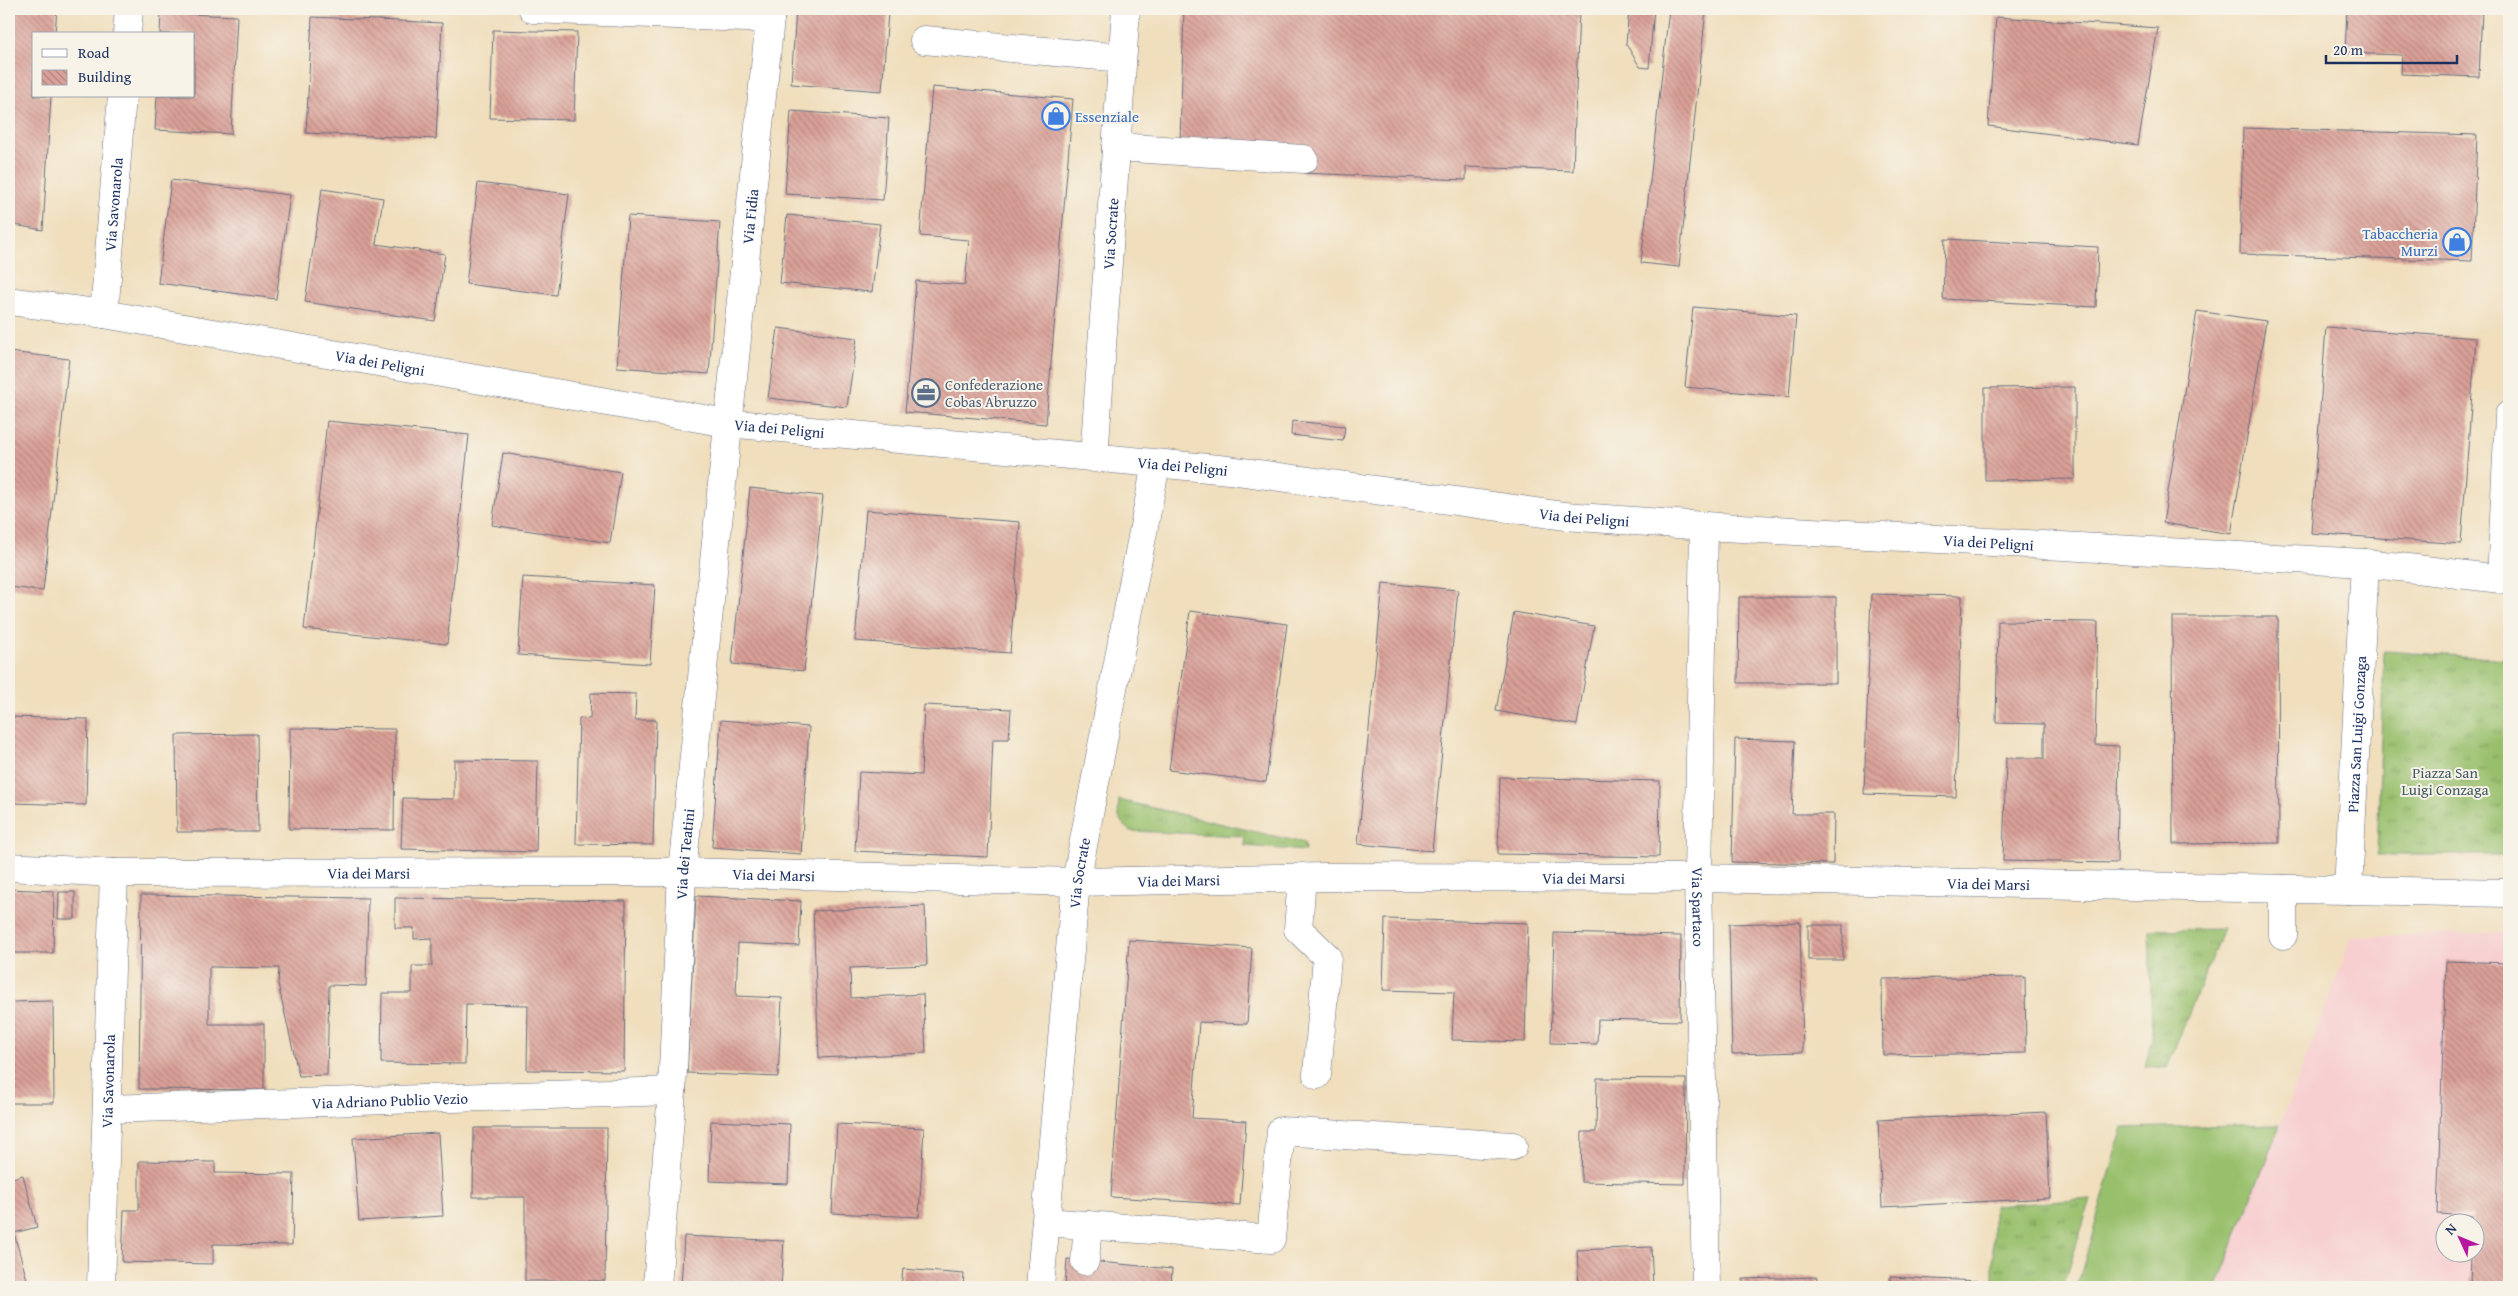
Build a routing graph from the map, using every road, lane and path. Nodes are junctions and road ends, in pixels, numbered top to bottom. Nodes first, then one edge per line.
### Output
1 (129, 9) edge
2 (533, 9) edge
3 (1126, 9) edge
4 (770, 14) edge
5 (127, 32) edge
6 (924, 40) dead end
7 (1122, 58) junction
8 (122, 98) edge
9 (1116, 147) junction
10 (1304, 159) dead end
11 (9, 301) edge
12 (104, 314) junction
13 (2509, 415) edge
14 (727, 423) junction
15 (1094, 458) junction
16 (1156, 464) junction
17 (1704, 526) junction
18 (2365, 563) junction
19 (2505, 580) edge
20 (9, 867) edge
21 (682, 872) junction
22 (114, 873) junction
23 (1314, 877) junction
24 (1698, 878) junction
25 (1076, 882) junction
26 (2283, 889) junction
27 (2348, 890) junction
28 (2509, 893) edge
29 (2283, 935) dead end
30 (1317, 1075) dead end
31 (672, 1091) junction
32 (108, 1109) junction
33 (1513, 1146) dead end
34 (1046, 1222) junction
35 (1088, 1225) junction
36 (1085, 1261) dead end
37 (101, 1287) edge
38 (657, 1287) edge
39 (1040, 1287) edge
40 (1706, 1287) edge

1 - 5 street
2 - 4 street
3 - 7 street, Via Socrate
4 - 14 street, Via Fidia
6 - 7 street
7 - 9 street, Via Socrate
8 - 12 street, Via Savonarola
9 - 10 street
9 - 15 street, Via Socrate
11 - 12 street, Via dei Peligni
12 - 14 street, Via dei Peligni
13 - 19 street
14 - 15 street, Via dei Peligni
14 - 21 street, Via dei Teatini
15 - 16 street, Via dei Peligni
16 - 17 street, Via dei Peligni
16 - 25 street, Via Socrate
17 - 18 street, Via dei Peligni
17 - 24 street, Via Spartaco
18 - 19 street
18 - 27 street, Piazza San Luigi Gonzaga
20 - 22 street, Via dei Marsi
21 - 22 street, Via dei Marsi
21 - 25 street, Via dei Marsi
21 - 31 street, Via dei Teatini
22 - 32 street, Via Savonarola
23 - 24 street, Via dei Marsi
23 - 25 street, Via dei Marsi
23 - 30 street
24 - 26 street, Via dei Marsi
24 - 40 street, Via Spartaco
25 - 34 street, Via Socrate
26 - 27 street, Via dei Marsi
26 - 29 street
27 - 28 street
31 - 32 street, Via Adriano Publio Vezio
31 - 38 street, Via dei Teatini
32 - 37 street, Via Savonarola
33 - 35 street
34 - 35 street
34 - 39 street, Via Socrate
35 - 36 street

